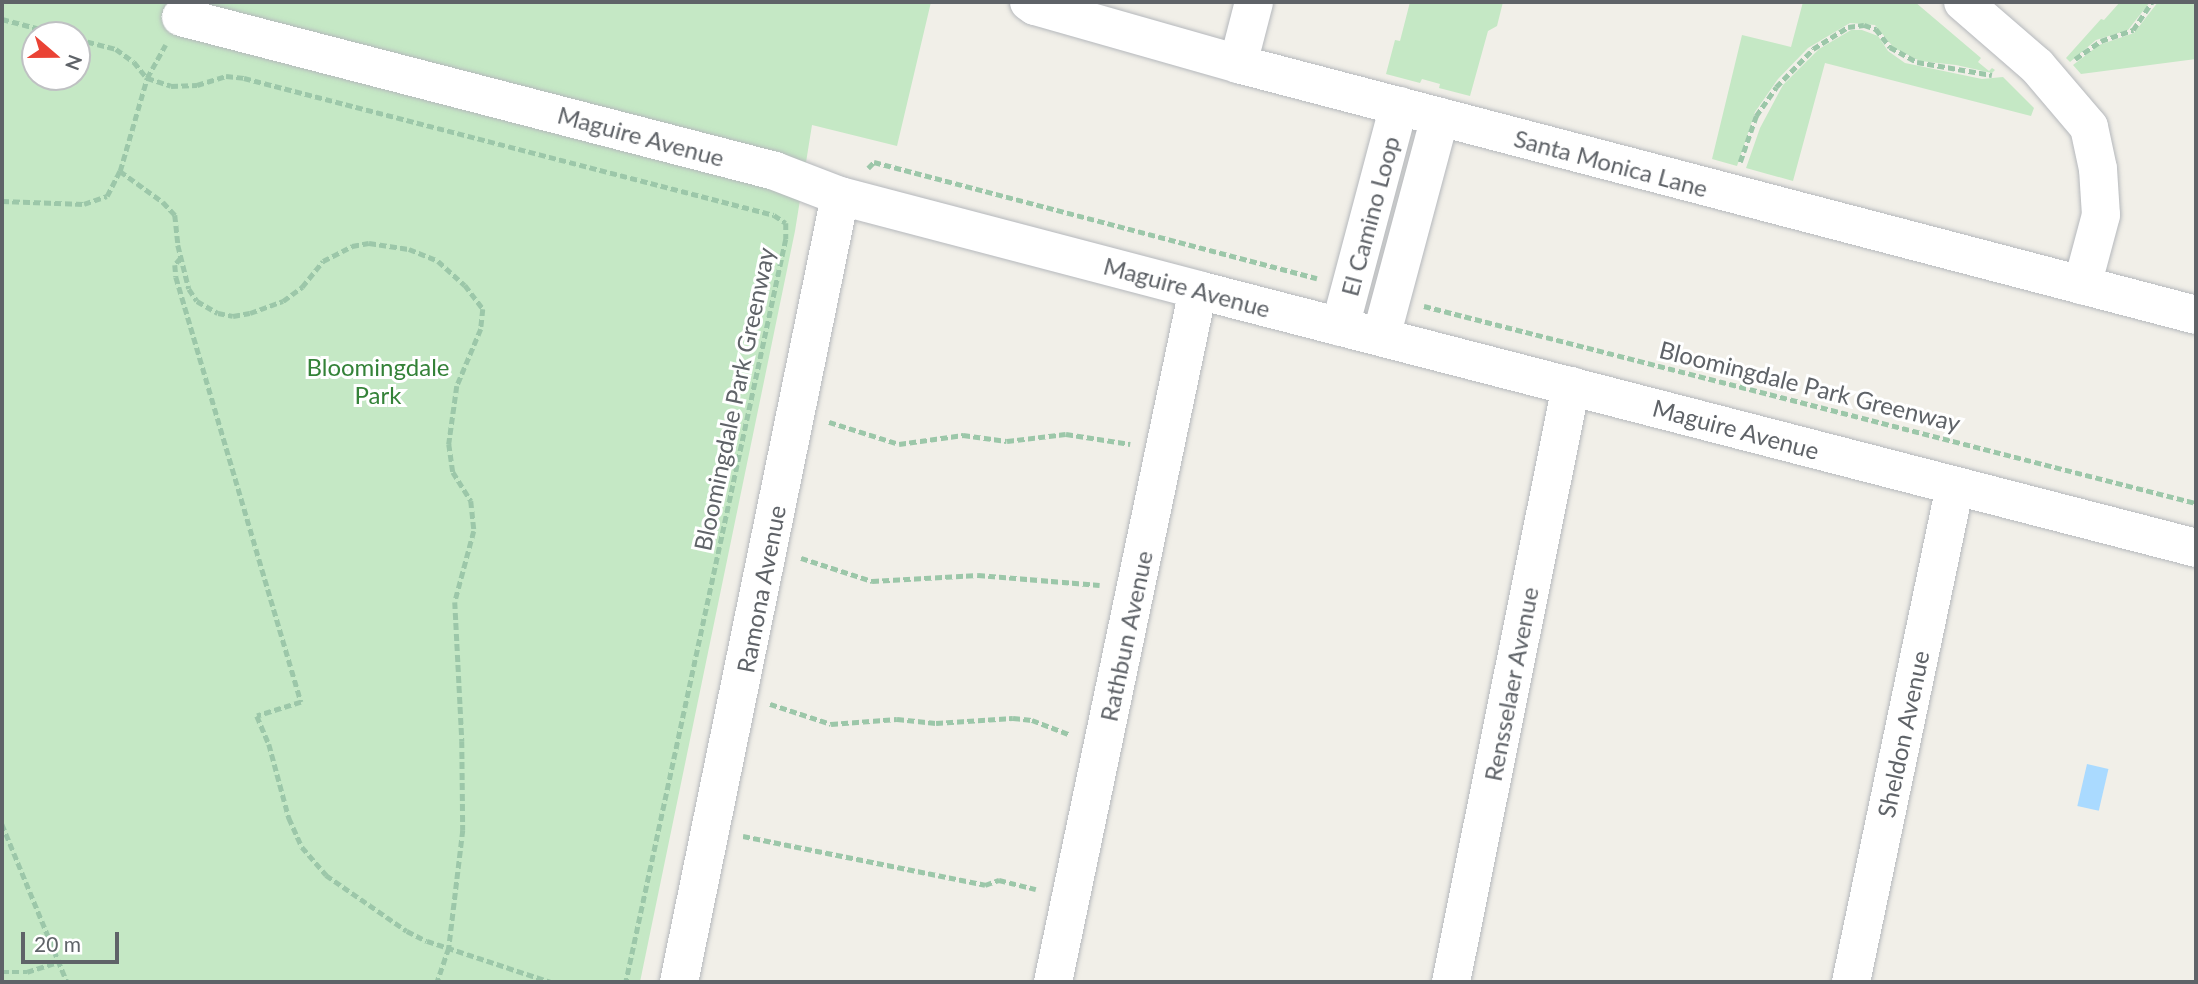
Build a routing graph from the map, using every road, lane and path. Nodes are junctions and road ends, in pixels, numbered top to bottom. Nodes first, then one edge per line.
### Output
1 (1029, 2) edge
2 (1254, 2) edge
3 (1963, 2) edge
4 (2152, 2) edge
5 (181, 17) dead end
6 (2, 19) edge
7 (21, 24) edge
8 (91, 42) edge
9 (1238, 64) junction
10 (2068, 66) dead end
11 (1994, 75) dead end
12 (147, 78) junction
13 (1399, 106) junction
14 (1440, 117) junction
15 (874, 162) dead end
16 (1738, 169) dead end
17 (120, 171) junction
18 (840, 196) junction
19 (2, 201) edge
20 (181, 258) junction
21 (1329, 281) dead end
22 (2082, 286) junction
23 (1198, 290) junction
24 (1415, 304) dead end
25 (2196, 315) edge
26 (1340, 327) junction
27 (1381, 337) junction
28 (1571, 386) junction
29 (828, 422) dead end
30 (1130, 444) dead end
31 (1955, 486) junction
32 (2196, 503) edge
33 (2196, 548) edge
34 (800, 557) dead end
35 (1100, 584) dead end
36 (770, 704) dead end
37 (1069, 734) dead end
38 (2, 824) edge
39 (743, 835) dead end
40 (1037, 889) dead end
41 (449, 948) junction
42 (58, 962) junction
43 (2, 972) edge
44 (67, 982) edge
45 (437, 982) edge
46 (551, 982) edge
47 (626, 982) edge
48 (679, 982) edge
49 (1053, 982) edge
50 (1451, 982) edge
51 (1851, 982) edge

1 - 9 street, Santa Monica Lane
2 - 9 street
3 - 22 street
4 - 10 path
5 - 18 street, Maguire Avenue
6 - 7 path
8 - 12 path
9 - 13 street, Santa Monica Lane
11 - 16 path
12 - 17 path
12 - 47 path, Bloomingdale Park Greenway
13 - 14 street, Santa Monica Lane
13 - 26 street, El Camino Loop
14 - 22 street, Santa Monica Lane
14 - 27 street, El Camino Loop
15 - 21 path
17 - 19 path
17 - 20 path
18 - 23 street, Maguire Avenue
18 - 48 street, Ramona Avenue
20 - 41 path
20 - 41 path
22 - 25 street, Santa Monica Lane
23 - 26 street, Maguire Avenue
23 - 49 street, Rathbun Avenue
24 - 32 path, Bloomingdale Park Greenway
26 - 27 street, Maguire Avenue
27 - 28 street, Maguire Avenue
28 - 31 street, Maguire Avenue
28 - 50 street, Rensselaer Avenue
29 - 30 path
31 - 33 street, Maguire Avenue
31 - 51 street, Sheldon Avenue
34 - 35 path
36 - 37 path
38 - 42 path
39 - 40 path
41 - 45 path
41 - 46 path
42 - 43 path
42 - 44 path

